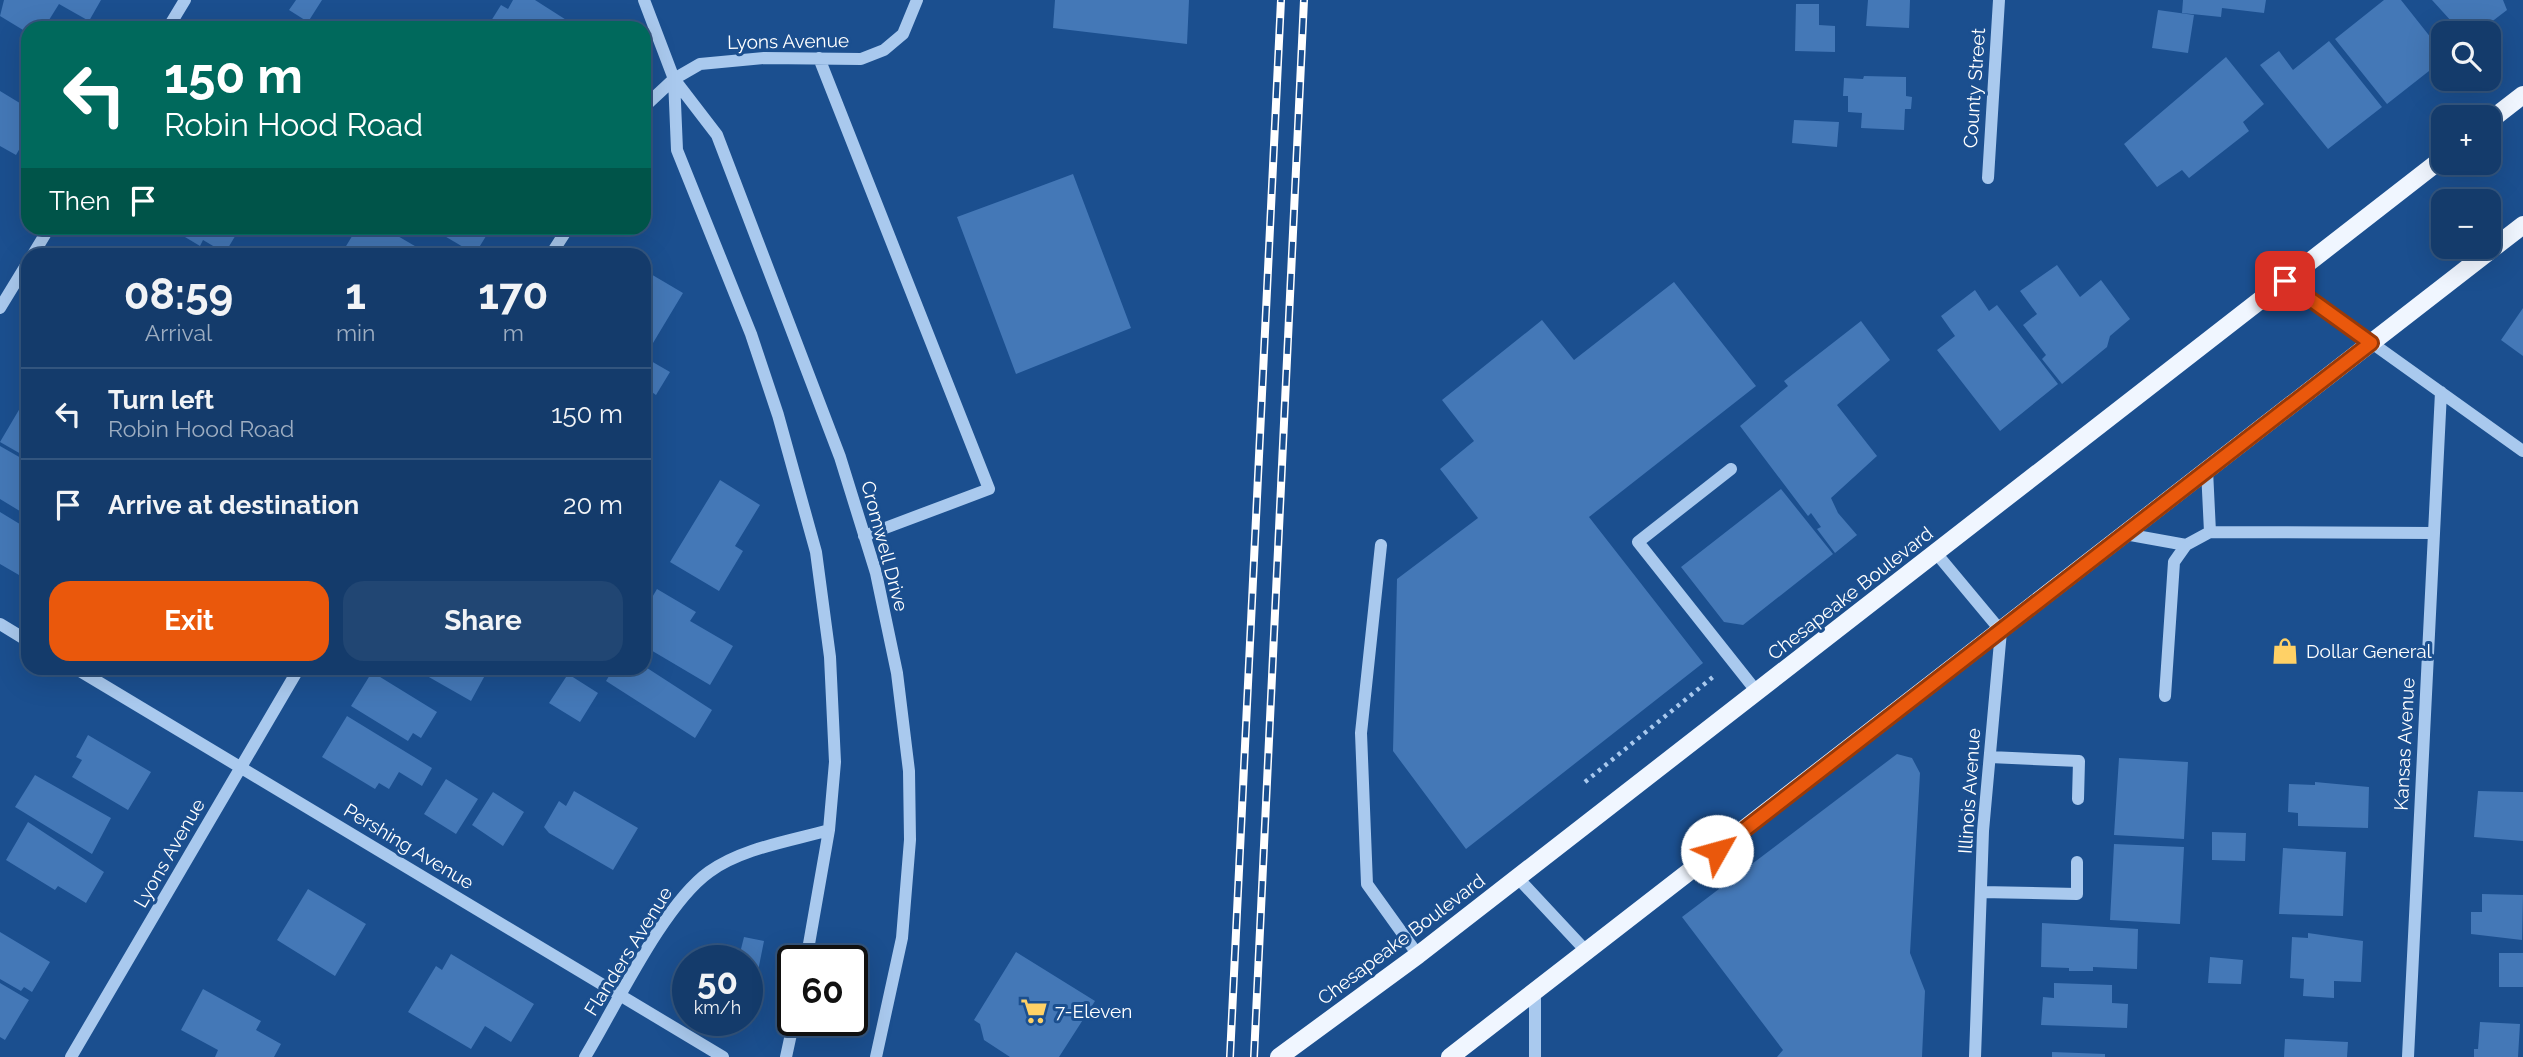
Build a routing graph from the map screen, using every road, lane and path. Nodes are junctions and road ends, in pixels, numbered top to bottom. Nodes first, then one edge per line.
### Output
1 (185, 0) edge
2 (644, 0) edge
3 (917, 0) edge
4 (1999, 0) edge
5 (172, 21) edge
6 (819, 58) junction
7 (674, 79) junction
8 (2523, 95) edge
9 (651, 100) edge
10 (2501, 112) edge
11 (2431, 167) edge
12 (1988, 178) dead end
13 (2523, 225) edge
14 (21, 274) edge
15 (2285, 281) junction
16 (0, 308) edge
17 (2371, 343) junction
18 (2441, 392) junction
19 (2523, 450) edge
20 (1731, 469) dead end
21 (2207, 470) junction
22 (2210, 532) junction
23 (2434, 533) junction
24 (2125, 534) junction
25 (864, 536) junction
26 (1381, 545) dead end
27 (2186, 545) junction
28 (1936, 553) junction
29 (0, 624) edge
30 (2001, 631) junction
31 (21, 637) edge
32 (1732, 661) junction
33 (87, 675) edge
34 (295, 675) edge
35 (1757, 692) junction
36 (2165, 696) dead end
37 (1990, 757) junction
38 (241, 768) junction
39 (1585, 782) dead end
40 (2078, 799) dead end
41 (829, 830) junction
42 (2077, 862) dead end
43 (1517, 877) junction
44 (1981, 892) junction
45 (809, 945) edge
46 (1587, 952) junction
47 (1418, 955) junction
48 (1535, 993) junction
49 (622, 996) junction
50 (791, 1036) edge
51 (71, 1057) edge
52 (585, 1057) edge
53 (723, 1057) edge
54 (786, 1057) edge
55 (876, 1057) edge
56 (1279, 1057) edge
57 (1450, 1057) edge
58 (1535, 1057) edge
59 (1975, 1057) edge
60 (2408, 1057) edge

1 - 5 street
2 - 7 street, Cromwell Drive
3 - 6 street, Lyons Avenue
4 - 12 street, County Street
6 - 7 street, Lyons Avenue
6 - 25 street
7 - 9 street, Lyons Avenue
7 - 25 street, Cromwell Drive
7 - 41 street, Cromwell Drive
8 - 10 main road
11 - 15 main road, Chesapeake Boulevard
13 - 17 main road
14 - 16 street
15 - 17 street
15 - 28 main road, Chesapeake Boulevard
17 - 18 street
17 - 21 main road
18 - 19 street
18 - 23 street, Kansas Avenue
20 - 32 street
21 - 22 street
21 - 24 main road
22 - 23 street
22 - 27 street
23 - 60 street, Kansas Avenue
24 - 27 street
24 - 30 main road
25 - 55 street, Cromwell Drive
26 - 47 street
27 - 36 street
28 - 30 street
28 - 35 main road, Chesapeake Boulevard
29 - 31 street
30 - 37 street, Illinois Avenue
30 - 46 main road
32 - 35 street
32 - 39 path
33 - 38 street, Pershing Avenue
34 - 38 street, Lyons Avenue
35 - 43 main road, Chesapeake Boulevard
37 - 40 street
37 - 44 street, Illinois Avenue
38 - 49 street, Pershing Avenue
38 - 51 street, Lyons Avenue
41 - 45 street, Cromwell Drive
41 - 49 street, Flanders Avenue
42 - 44 street
43 - 46 street
43 - 47 main road, Chesapeake Boulevard
44 - 59 street, Illinois Avenue
46 - 48 main road
47 - 56 main road, Chesapeake Boulevard
48 - 57 main road
48 - 58 street
49 - 52 street, Flanders Avenue
49 - 53 street, Pershing Avenue
50 - 54 street

